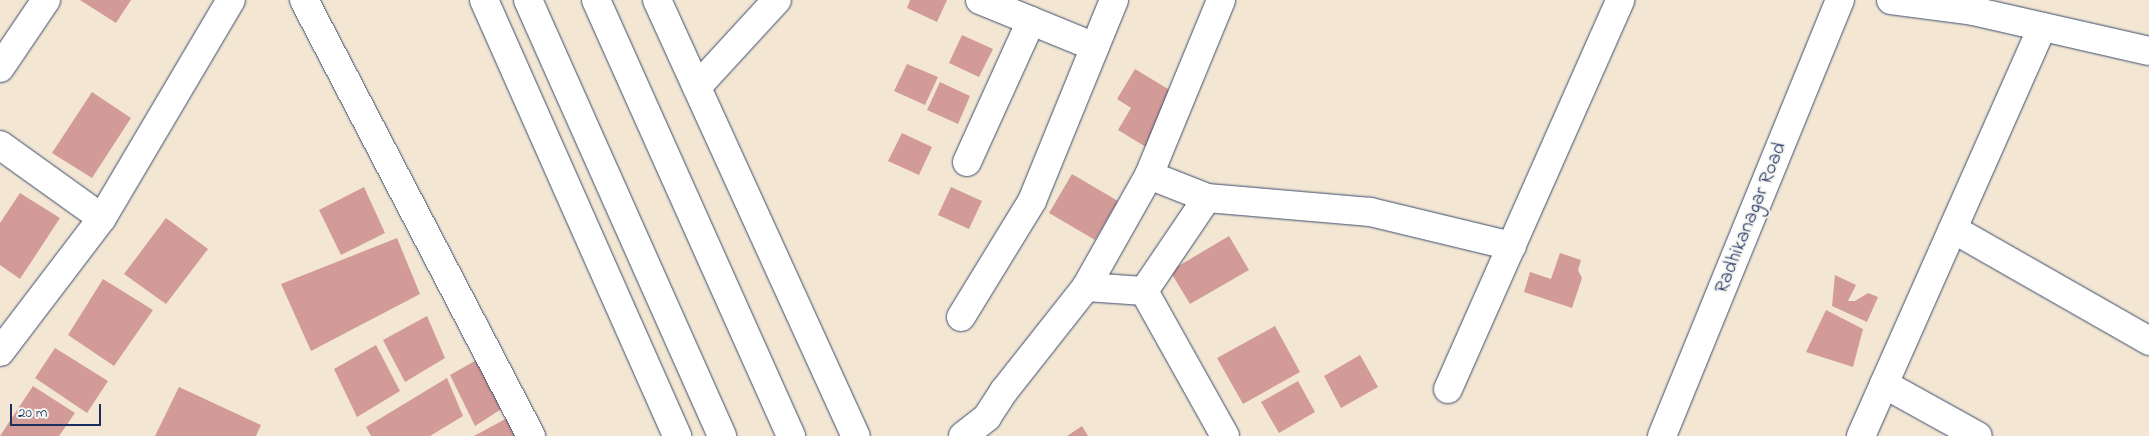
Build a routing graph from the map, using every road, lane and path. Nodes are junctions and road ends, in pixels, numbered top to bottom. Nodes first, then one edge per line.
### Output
1 (46, 0) edge
2 (231, 0) edge
3 (304, 0) edge
4 (484, 0) edge
5 (528, 0) edge
6 (596, 0) edge
7 (657, 0) edge
8 (777, 0) edge
9 (980, 0) edge
10 (1114, 0) edge
11 (1221, 0) edge
12 (1620, 0) edge
13 (1840, 0) edge
14 (1891, 0) edge
15 (1032, 21) junction
16 (2042, 27) junction
17 (1095, 47) junction
18 (2149, 51) edge
19 (0, 68) edge
20 (697, 87) junction
21 (0, 145) edge
22 (967, 162) dead end
23 (1150, 174) junction
24 (1207, 198) junction
25 (102, 218) junction
26 (1953, 229) junction
27 (1512, 246) junction
28 (1086, 286) junction
29 (1144, 291) junction
30 (962, 317) dead end
31 (2149, 341) edge
32 (0, 352) edge
33 (1884, 384) junction
34 (1448, 389) dead end
35 (992, 427) edge
36 (672, 433) edge
37 (531, 436) edge
38 (722, 436) edge
39 (791, 436) edge
40 (856, 436) edge
41 (963, 436) edge
42 (1225, 436) edge
43 (1662, 436) edge
44 (1861, 436) edge
45 (1978, 436) edge

1 - 19 main road
2 - 25 main road
3 - 37 main road
4 - 36 main road
5 - 38 main road
6 - 39 main road
7 - 20 main road
8 - 20 main road
9 - 15 main road
10 - 17 main road
11 - 23 main road
12 - 27 main road
13 - 43 main road, Radhikanagar Road
14 - 16 main road
15 - 17 main road
15 - 22 main road
16 - 18 main road
16 - 26 main road
17 - 30 main road
20 - 40 main road
21 - 25 main road
23 - 24 main road
23 - 28 main road
24 - 27 main road
24 - 29 main road
25 - 32 main road
26 - 31 main road
26 - 33 main road
27 - 34 main road
28 - 29 main road
28 - 35 main road
29 - 42 main road
33 - 44 main road
33 - 45 main road
35 - 41 main road

